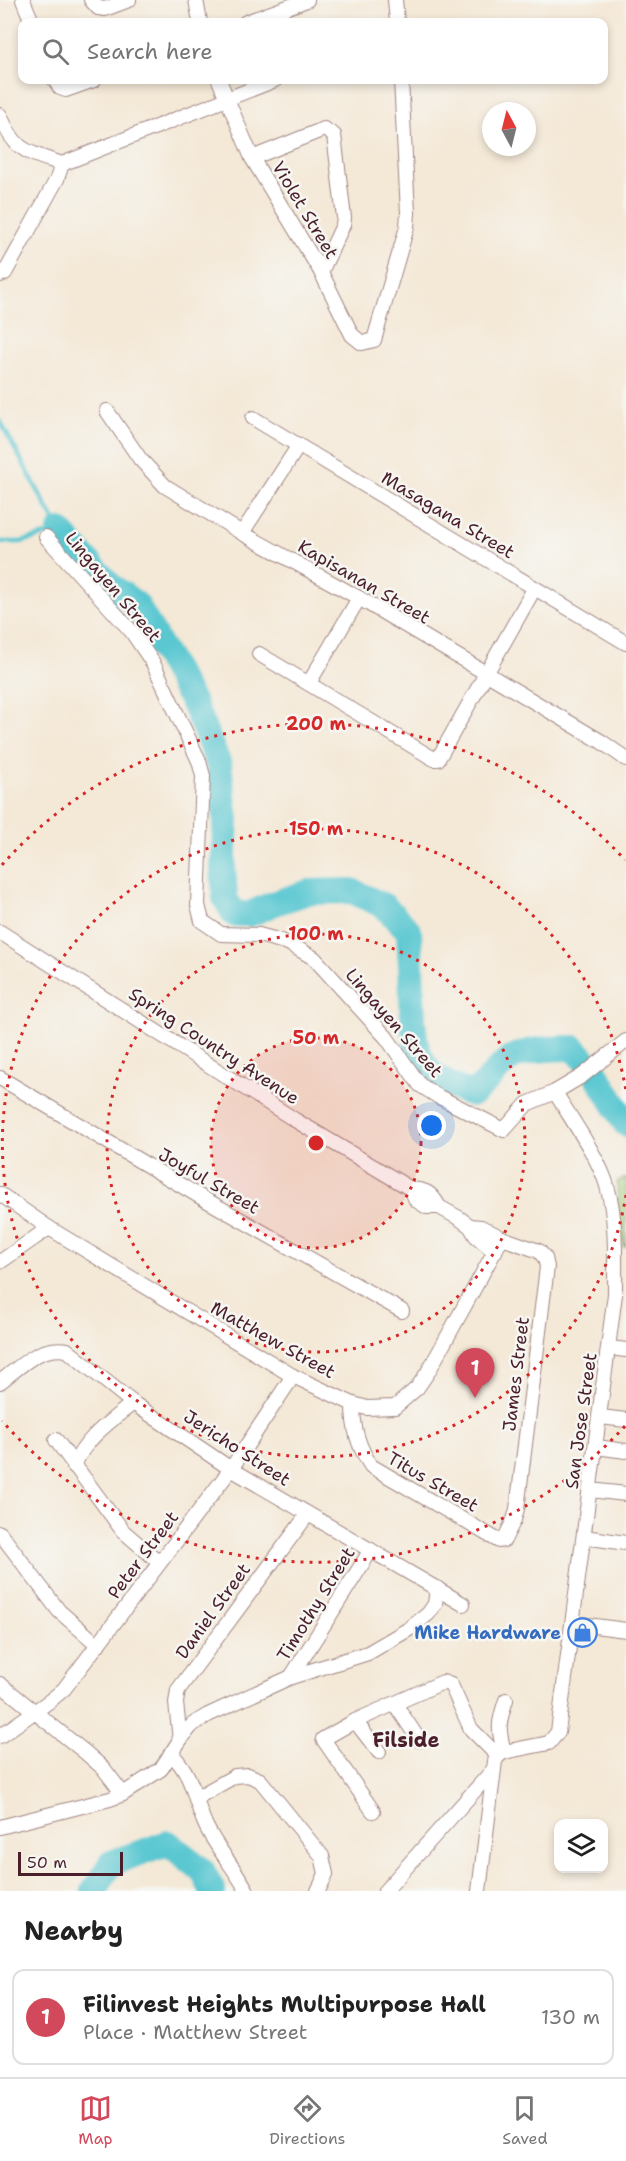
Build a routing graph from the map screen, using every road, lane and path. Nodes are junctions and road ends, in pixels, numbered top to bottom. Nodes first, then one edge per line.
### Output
1 (23, 0) edge
2 (91, 0) edge
3 (129, 0) edge
4 (196, 0) edge
5 (307, 0) edge
6 (395, 0) edge
7 (30, 18) edge
8 (200, 18) edge
9 (257, 18) edge
10 (397, 18) edge
11 (58, 84) edge
12 (83, 84) edge
13 (221, 84) edge
14 (265, 84) edge
15 (401, 84) edge
16 (227, 99) junction
17 (0, 115) edge
18 (252, 158) junction
19 (62, 164) junction
20 (321, 272) junction
21 (0, 275) edge
22 (107, 411) dead end
23 (253, 418) dead end
24 (299, 445) junction
25 (242, 533) junction
26 (46, 537) dead end
27 (534, 588) junction
28 (359, 598) junction
29 (626, 643) edge
30 (260, 654) dead end
31 (487, 674) junction
32 (309, 683) junction
33 (626, 759) edge
34 (0, 932) edge
35 (626, 1041) edge
36 (0, 1078) edge
37 (555, 1092) junction
38 (0, 1194) edge
39 (470, 1226) junction
40 (49, 1228) junction
41 (502, 1238) junction
42 (495, 1252) junction
43 (0, 1262) edge
44 (621, 1294) edge
45 (402, 1311) dead end
46 (610, 1348) junction
47 (626, 1350) edge
48 (293, 1376) junction
49 (0, 1382) edge
50 (133, 1403) junction
51 (353, 1404) junction
52 (600, 1417) junction
53 (626, 1420) edge
54 (57, 1440) dead end
55 (596, 1447) junction
56 (626, 1451) edge
57 (74, 1466) junction
58 (231, 1469) junction
59 (590, 1490) junction
60 (626, 1494) edge
61 (308, 1514) junction
62 (0, 1533) edge
63 (584, 1537) junction
64 (504, 1540) joint
65 (626, 1543) edge
66 (371, 1550) junction
67 (159, 1562) junction
68 (437, 1588) junction
69 (463, 1604) dead end
70 (572, 1623) junction
71 (626, 1630) edge
72 (98, 1646) junction
73 (291, 1677) junction
74 (0, 1684) edge
75 (506, 1700) dead end
76 (395, 1704) junction
77 (33, 1712) junction
78 (355, 1721) junction
79 (0, 1736) edge
80 (180, 1740) junction
81 (419, 1740) dead end
82 (379, 1752) dead end
83 (171, 1753) junction
84 (501, 1754) junction
85 (493, 1770) junction
86 (123, 1794) junction
87 (196, 1798) junction
88 (373, 1810) dead end
89 (0, 1827) edge
90 (247, 1891) edge
91 (318, 1891) edge
92 (385, 1891) edge
93 (479, 1891) edge

1 - 7 street
2 - 3 street
4 - 8 street
5 - 9 street
6 - 10 street
11 - 12 street
13 - 16 street, Violet Street
14 - 16 street
15 - 20 street, Violet Street
16 - 18 street, Violet Street
16 - 19 street
17 - 19 street
18 - 20 street, Violet Street
18 - 20 street
19 - 21 street
22 - 25 street, Kapisanan Street
23 - 24 street, Masagana Street
24 - 25 street
24 - 27 street, Masagana Street
25 - 28 street, Kapisanan Street
26 - 37 street, Lingayen Street
27 - 29 street, Masagana Street
27 - 31 street
28 - 31 street, Kapisanan Street
28 - 32 street
30 - 32 street
31 - 32 street
31 - 33 street, Kapisanan Street
34 - 39 street, Spring Country Avenue
35 - 37 street
36 - 45 street, Joyful Street
37 - 44 street, San Jose Street
38 - 40 street, Matthew Street
39 - 41 street, Spring Country Avenue
39 - 42 street, Spring Country Avenue
40 - 43 street
40 - 48 street, Matthew Street
41 - 42 street, Matthew Street
41 - 64 street, James Street
42 - 51 street, Matthew Street
44 - 46 street, San Jose Street
46 - 47 street
46 - 52 street, San Jose Street
48 - 51 street, Matthew Street
48 - 58 street, Peter Street
49 - 50 street, Jericho Street
50 - 57 street
50 - 58 street, Jericho Street
51 - 64 street, Titus Street
52 - 53 street
52 - 55 street, San Jose Street
54 - 57 street
55 - 56 street
55 - 59 street, San Jose Street
57 - 67 street
58 - 61 street, Jericho Street
58 - 67 street, Peter Street
59 - 60 street
59 - 63 street, San Jose Street
61 - 66 street, Jericho Street
61 - 80 street, Daniel Street
62 - 72 street
63 - 65 street
63 - 70 street, San Jose Street
66 - 68 street, Jericho Street
66 - 73 street, Timothy Street
67 - 72 street, Peter Street
68 - 69 street, Jericho Street
68 - 73 street
70 - 71 street
70 - 84 street, San Jose Street
72 - 77 street, Peter Street
73 - 80 street
74 - 77 street
75 - 84 street
76 - 78 street
76 - 81 street
76 - 84 street
77 - 79 street, Peter Street
77 - 86 street
78 - 82 street
78 - 88 street
80 - 83 street
83 - 86 street
83 - 87 street
84 - 85 street
85 - 92 street
85 - 93 street
86 - 89 street
87 - 90 street
87 - 91 street

